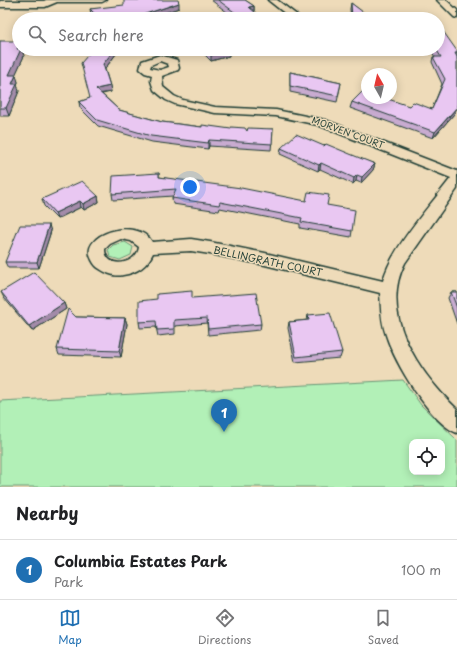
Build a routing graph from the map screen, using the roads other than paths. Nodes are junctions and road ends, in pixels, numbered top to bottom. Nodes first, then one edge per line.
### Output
1 (52, 0) edge
2 (102, 0) edge
3 (272, 0) edge
4 (441, 0) edge
5 (0, 4) edge
6 (288, 12) edge
7 (457, 15) edge
8 (157, 73) dead end
9 (457, 176) edge
10 (457, 179) edge
11 (146, 248) dead end
12 (390, 289) junction
13 (457, 423) edge

1 - 2 street
1 - 5 street
3 - 6 street
4 - 7 street
8 - 9 street, MORVEN COURT
10 - 12 street
11 - 12 street, BELLINGRATH COURT
12 - 13 street

